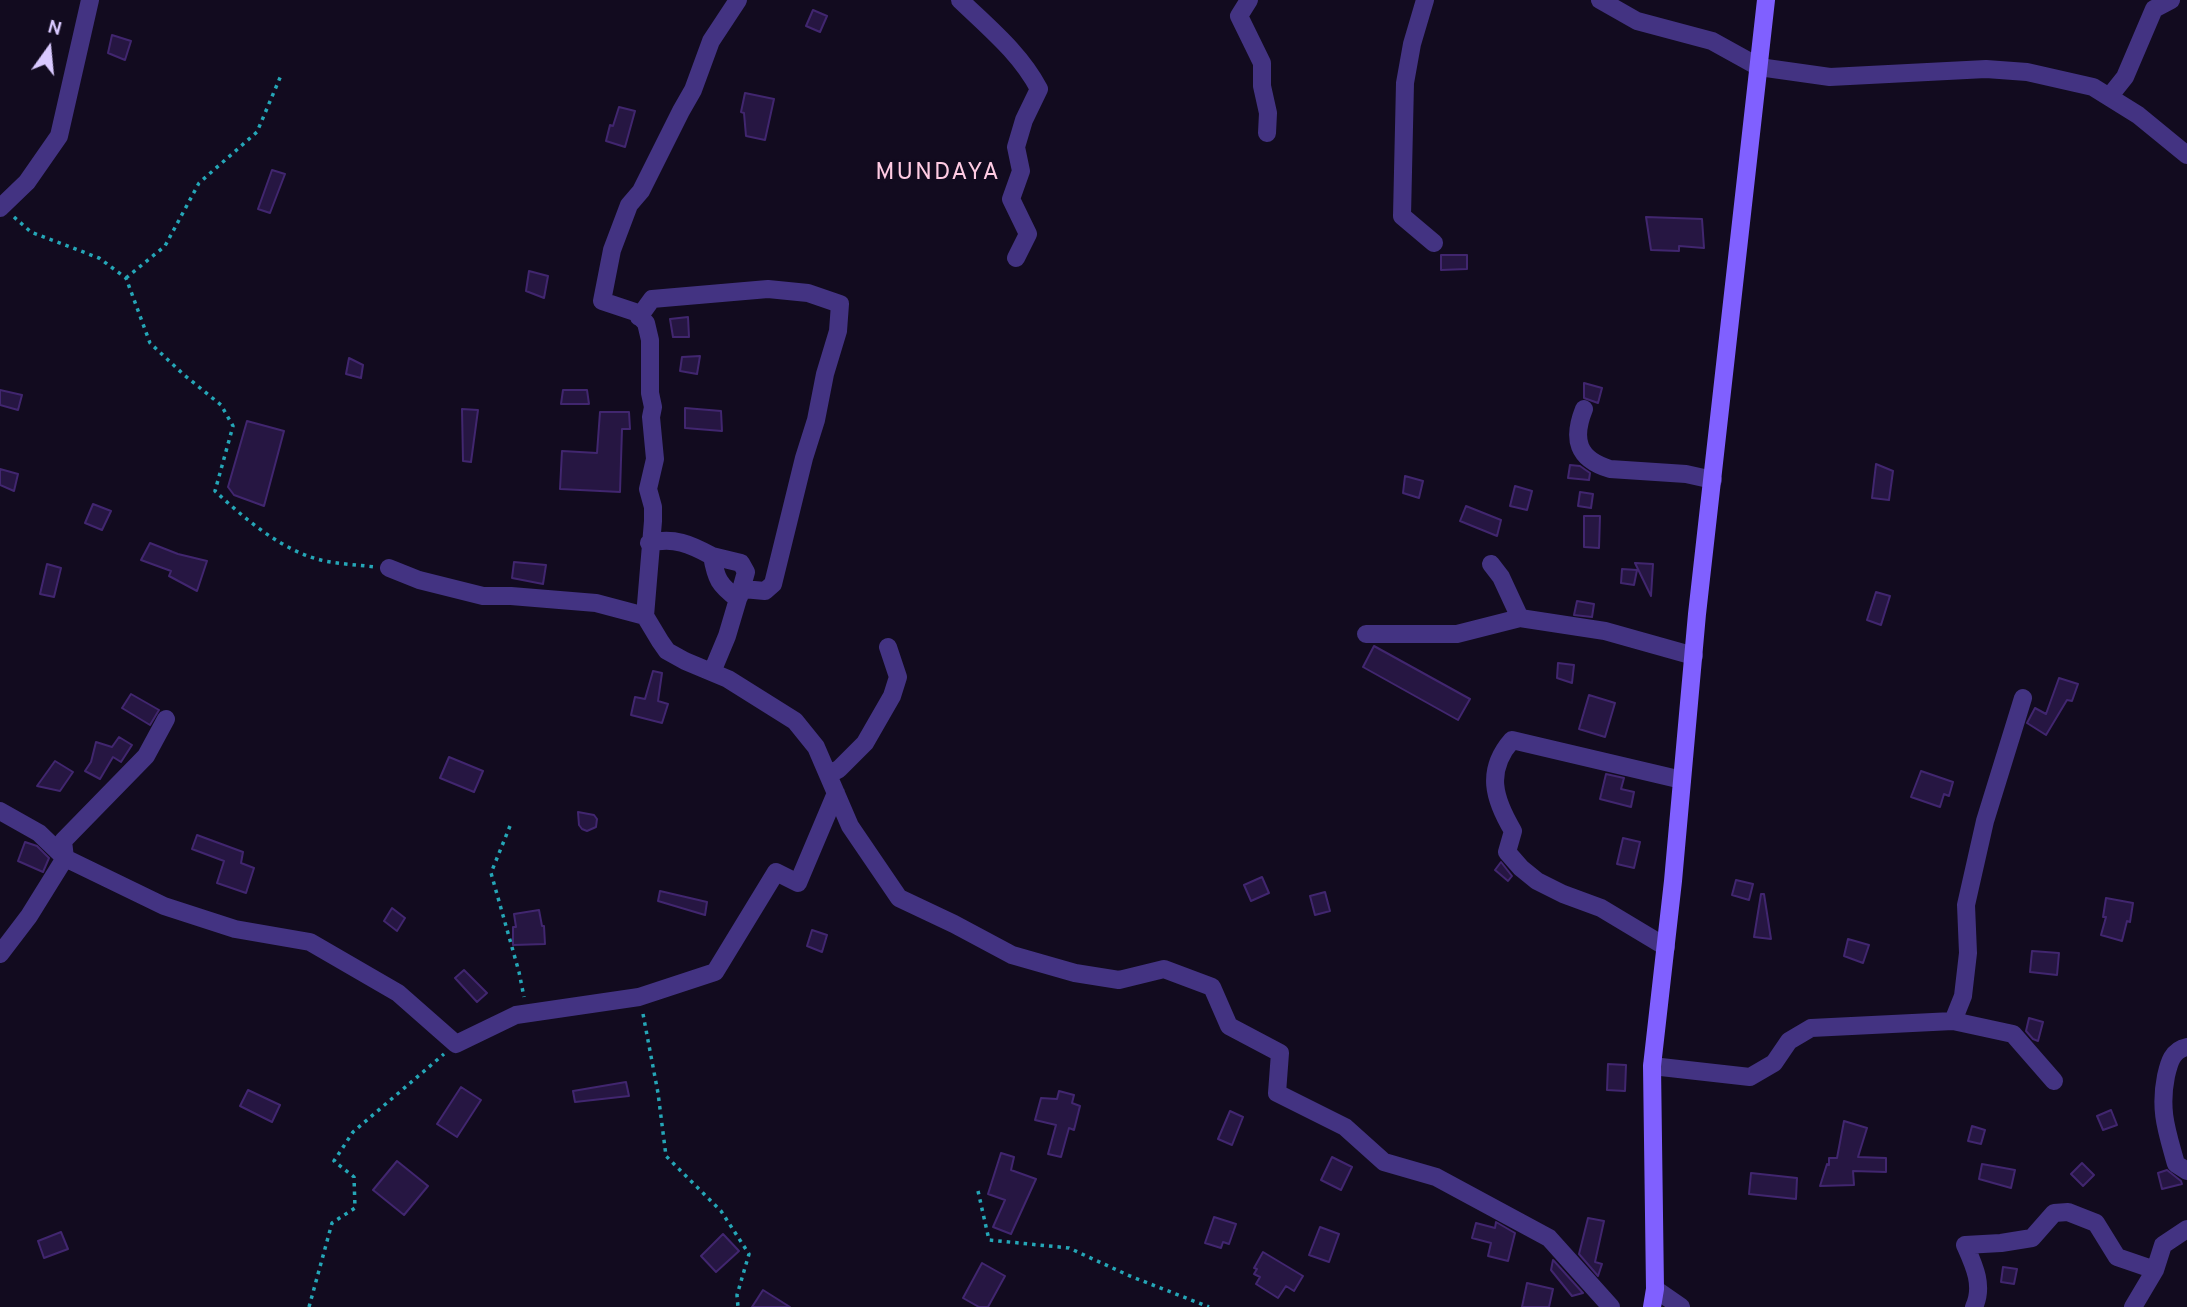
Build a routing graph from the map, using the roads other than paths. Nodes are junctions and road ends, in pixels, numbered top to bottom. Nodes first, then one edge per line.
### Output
1 (90, 0) edge
2 (738, 0) edge
3 (960, 0) edge
4 (1249, 0) edge
5 (1424, 0) edge
6 (1600, 0) edge
7 (1766, 0) edge
8 (2171, 0) edge
9 (1759, 67) junction
10 (2109, 97) junction
11 (1267, 133) dead end
12 (2187, 155) edge
13 (1, 207) edge
14 (1434, 243) dead end
15 (1016, 258) dead end
16 (639, 317) junction
17 (1584, 409) dead end
18 (1713, 480) junction
19 (649, 543) junction
20 (712, 556) junction
21 (1491, 564) dead end
22 (389, 568) road end
23 (741, 594) junction
24 (645, 616) junction
25 (1520, 618) junction
26 (1366, 634) dead end
27 (888, 647) dead end
28 (1694, 656) junction
29 (712, 672) junction
30 (2023, 698) dead end
31 (166, 719) dead end
32 (828, 775) junction
33 (1682, 780) junction
34 (836, 793) junction
35 (0, 811) edge
36 (65, 858) junction
37 (1666, 947) junction
38 (0, 954) edge
39 (1953, 1021) junction
40 (2187, 1047) edge
41 (1652, 1066) junction
42 (2053, 1081) dead end
43 (2187, 1171) edge
44 (2187, 1229) edge
45 (2155, 1270) junction
46 (1655, 1289) junction
47 (1611, 1307) edge
48 (1652, 1307) edge
49 (1681, 1307) edge
50 (1974, 1307) edge
51 (2133, 1307) edge

1 - 13 street
2 - 16 street
3 - 15 street
4 - 11 street
5 - 14 street
6 - 9 street
7 - 9 main road
8 - 10 street
9 - 10 street
9 - 18 main road
10 - 12 street
16 - 19 street
16 - 23 street
17 - 18 street
18 - 28 main road
19 - 20 street
19 - 24 street
20 - 23 street
20 - 23 street
21 - 25 street
22 - 24 street
23 - 29 street
24 - 29 street
25 - 26 street
25 - 28 street
27 - 32 street
28 - 33 main road
29 - 32 street
30 - 39 street
31 - 36 street
32 - 34 street
33 - 37 main road
33 - 37 street
34 - 36 street
34 - 47 street
35 - 36 street
36 - 38 street
37 - 41 main road
39 - 41 street
39 - 42 street
40 - 43 street
41 - 46 main road
44 - 45 street
45 - 50 street
45 - 51 street
46 - 48 main road
46 - 49 street

